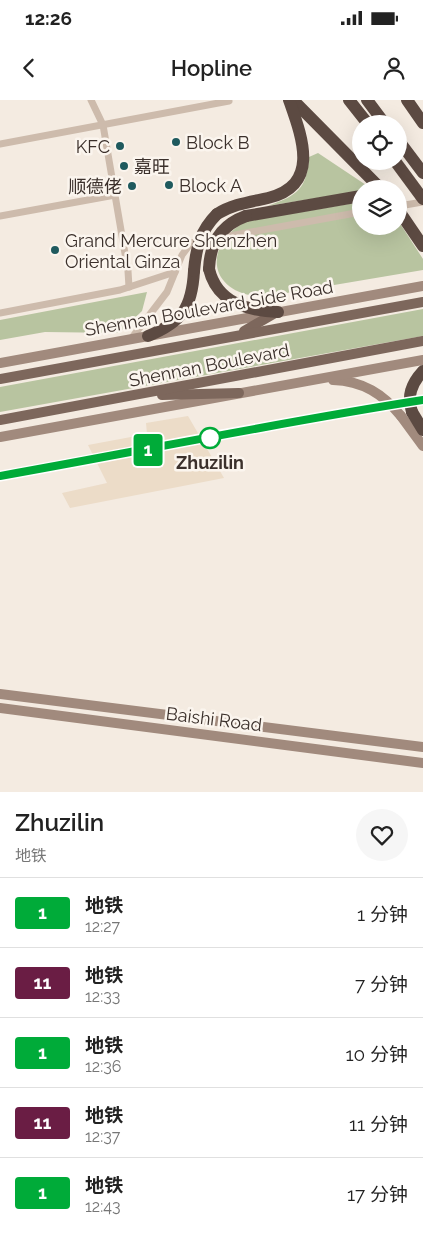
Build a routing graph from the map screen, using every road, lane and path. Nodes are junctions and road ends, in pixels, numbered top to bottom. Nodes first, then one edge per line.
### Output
1 (91, 100) edge
2 (291, 100) edge
3 (349, 100) edge
4 (367, 100) edge
5 (407, 100) edge
6 (229, 101) edge
7 (361, 115) edge
8 (378, 115) edge
9 (423, 123) edge
10 (103, 125) junction
11 (0, 144) edge
12 (407, 152) edge
13 (402, 170) edge
14 (423, 173) edge
15 (372, 180) edge
16 (115, 196) junction
17 (352, 198) edge
18 (423, 200) edge
19 (407, 207) edge
20 (352, 214) edge
21 (0, 216) edge
22 (407, 222) edge
23 (423, 246) edge
24 (175, 272) junction
25 (423, 286) edge
26 (128, 287) junction
27 (423, 302) edge
28 (278, 312) junction
29 (0, 313) edge
30 (148, 336) junction
31 (232, 336) junction
32 (131, 339) junction
33 (423, 341) edge
34 (423, 360) edge
35 (0, 363) edge
36 (423, 372) edge
37 (0, 378) edge
38 (312, 380) junction
39 (239, 393) junction
40 (129, 397) junction
41 (407, 414) junction
42 (0, 420) edge
43 (423, 430) edge
44 (0, 437) edge
45 (423, 446) edge
46 (0, 694) edge
47 (0, 708) edge
48 (423, 745) edge
49 (423, 763) edge

1 - 10 street
2 - 15 highway
2 - 30 highway, bridge
3 - 7 highway
4 - 8 highway
5 - 9 highway
6 - 10 street
10 - 11 street
10 - 16 street
12 - 14 highway
13 - 18 highway
16 - 21 street
16 - 26 street
17 - 28 highway, bridge
18 - 19 street
20 - 24 street
22 - 23 highway
24 - 26 street
24 - 32 street
25 - 28 main road, Shennan Boulevard Side Road
26 - 29 street
27 - 31 main road, Shennan Boulevard
28 - 30 main road, Shennan Boulevard Side Road
28 - 31 main road
30 - 32 main road, Shennan Boulevard Side Road
31 - 37 main road, Shennan Boulevard
32 - 35 main road, Shennan Boulevard Side Road
33 - 40 main road, Shennan Boulevard
34 - 38 main road
36 - 41 highway
38 - 39 main road
38 - 41 main road
39 - 40 main road
39 - 44 main road
40 - 42 main road, Shennan Boulevard
41 - 43 highway, bridge
41 - 45 main road, bridge
46 - 48 main road, Baishi Road
47 - 49 main road, Baishi Road

